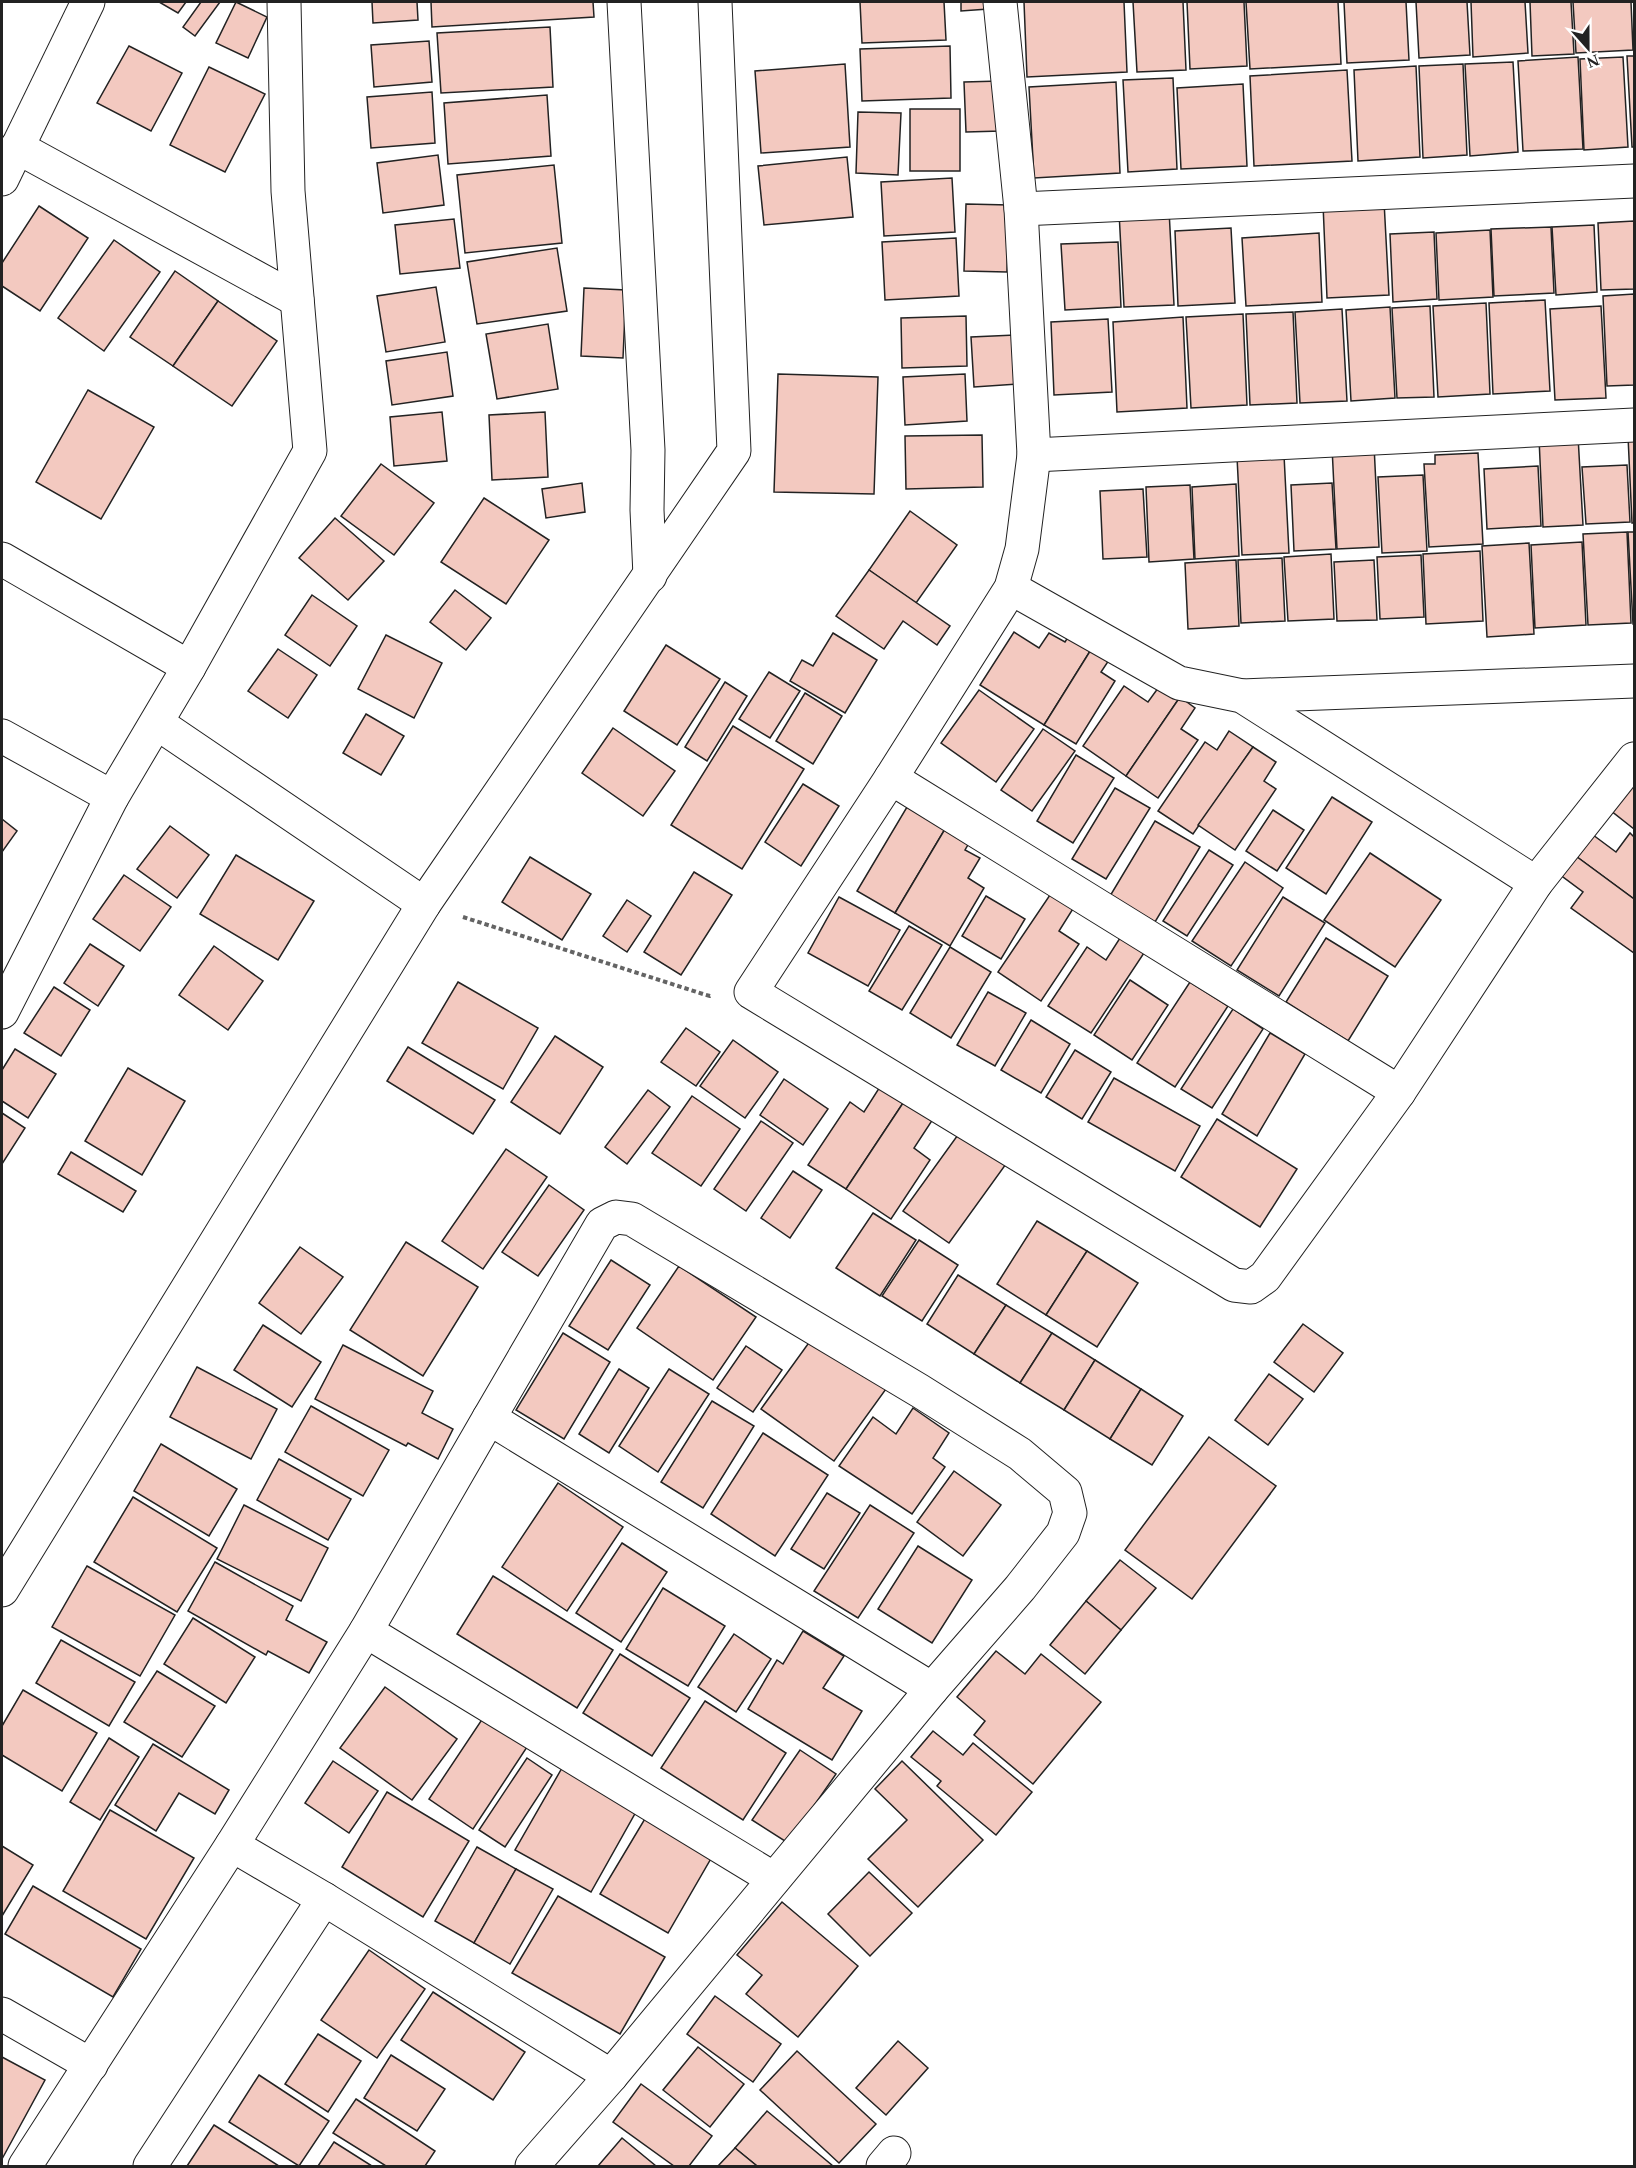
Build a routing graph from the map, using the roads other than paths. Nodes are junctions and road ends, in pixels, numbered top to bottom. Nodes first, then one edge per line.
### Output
1 (88, 2) edge
2 (284, 2) edge
3 (624, 2) edge
4 (715, 2) edge
5 (1000, 2) edge
6 (17, 147) junction
7 (2, 179) edge
8 (1635, 181) edge
9 (1021, 209) junction
10 (297, 300) junction
11 (1635, 425) edge
12 (1034, 455) junction
13 (2, 559) edge
14 (650, 576) junction
15 (1011, 588) junction
16 (189, 667) junction
17 (1635, 681) edge
18 (1242, 696) junction
19 (157, 723) junction
20 (2, 736) edge
21 (1635, 759) edge
22 (891, 778) junction
23 (112, 797) junction
24 (1536, 883) junction
25 (424, 904) junction
26 (2, 1012) edge
27 (1399, 1092) junction
28 (489, 1419) junction
29 (2, 1590) edge
30 (366, 1631) junction
31 (933, 1689) junction
32 (232, 1845) junction
33 (774, 1879) junction
34 (324, 1899) junction
35 (2, 2014) edge
36 (92, 2065) junction
37 (611, 2076) junction
38 (26, 2166) edge
39 (150, 2166) edge
40 (532, 2166) edge

1 - 6 street
2 - 10 street
3 - 14 street
4 - 14 street
5 - 9 street
6 - 7 street
6 - 10 street
8 - 9 street
9 - 12 street
10 - 16 street
11 - 12 street
12 - 15 street
13 - 16 street
14 - 25 street
15 - 18 street
15 - 22 street
16 - 19 street
17 - 18 street
18 - 24 street
19 - 23 street
19 - 25 street
20 - 23 street
21 - 24 street
22 - 27 street
22 - 27 street
23 - 26 street
24 - 27 street
25 - 29 street
28 - 30 street
28 - 31 street
28 - 31 street
30 - 32 street
30 - 33 street
31 - 33 street
32 - 34 street
32 - 36 street
33 - 37 street
34 - 37 street
34 - 39 street
35 - 36 street
36 - 38 street
37 - 40 street

